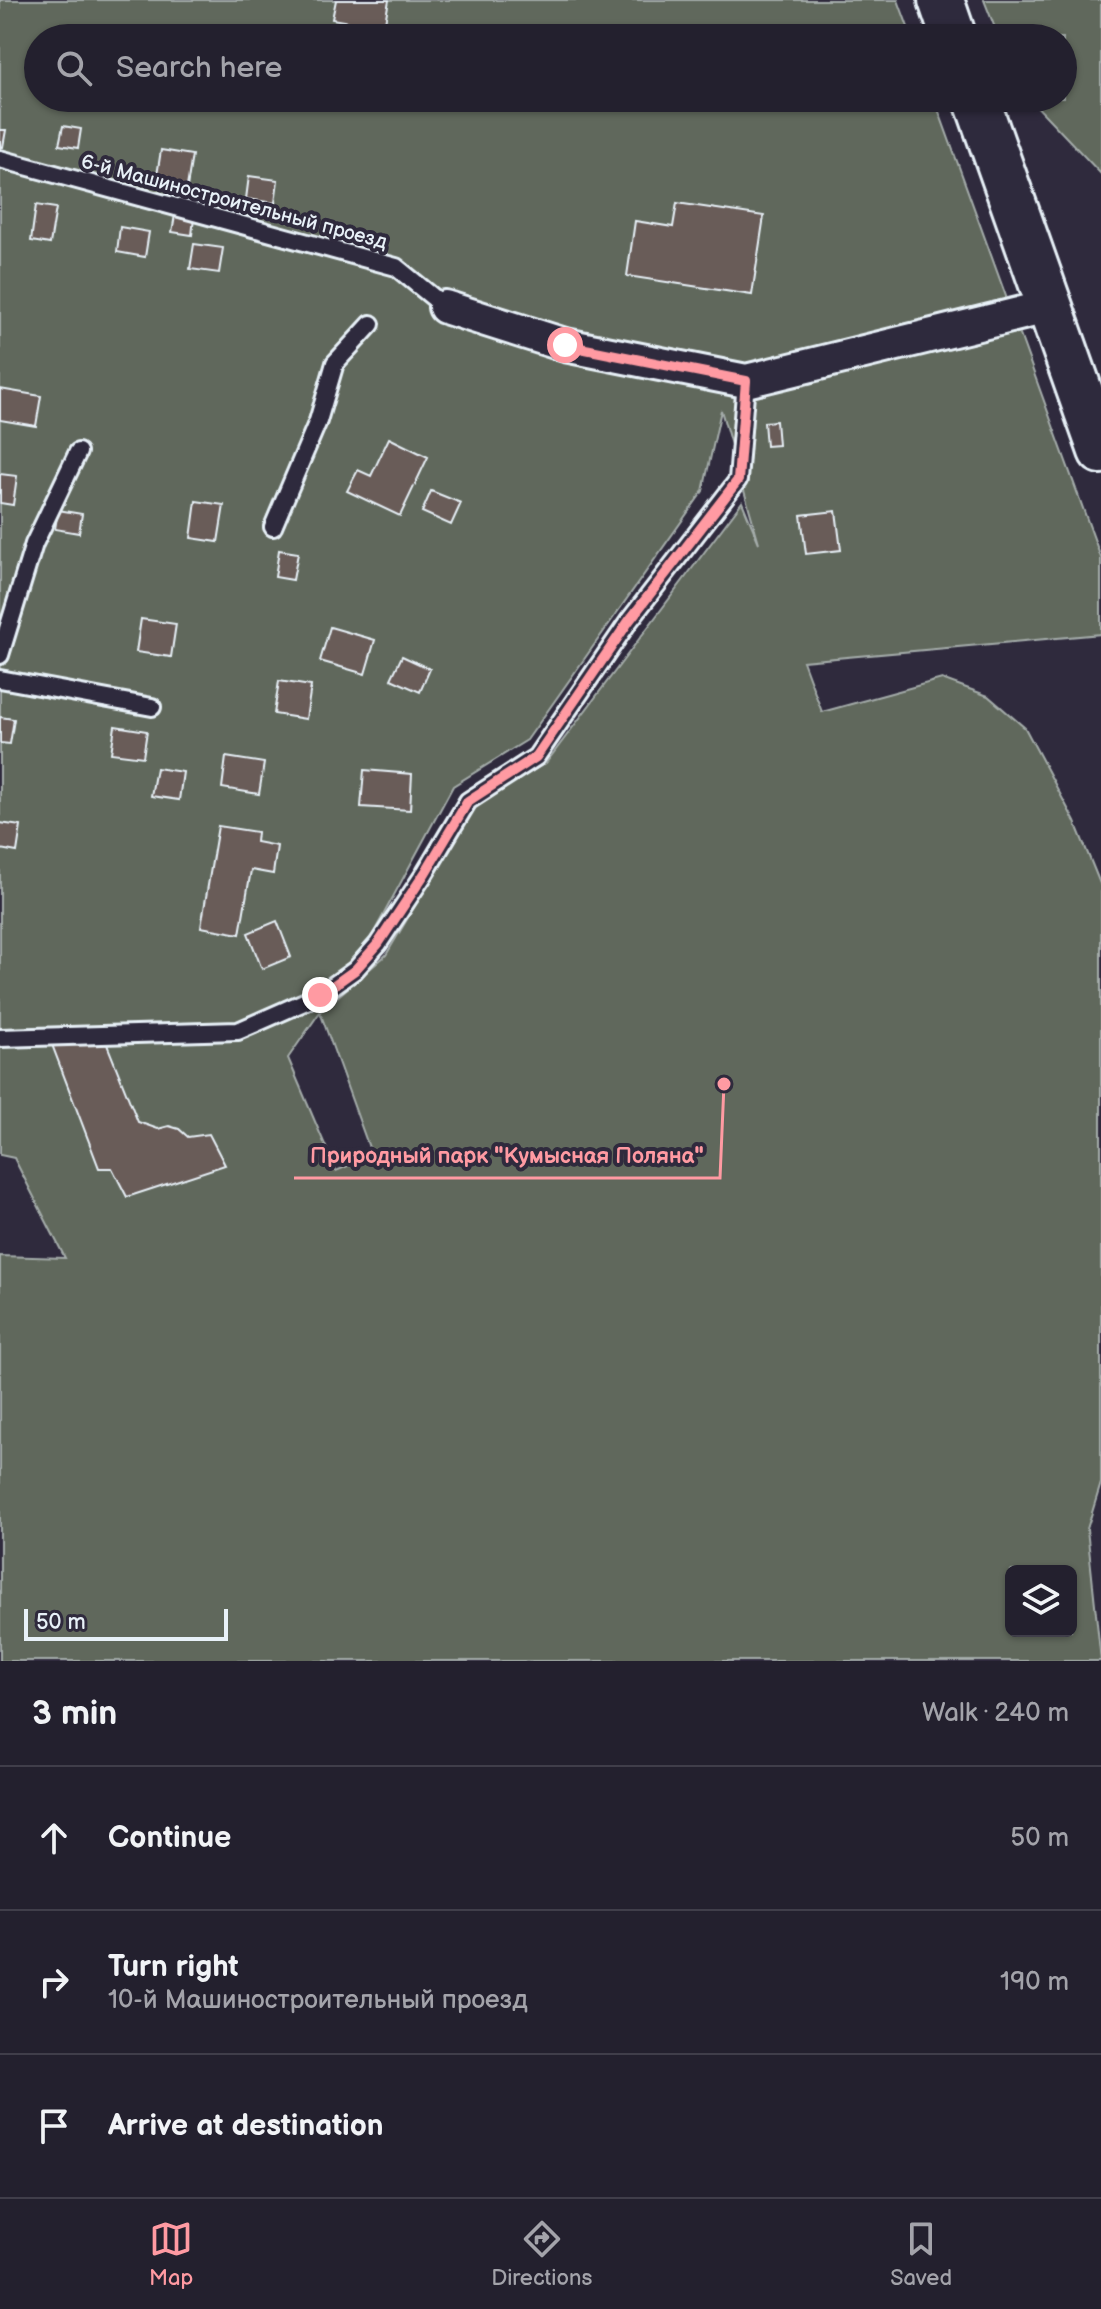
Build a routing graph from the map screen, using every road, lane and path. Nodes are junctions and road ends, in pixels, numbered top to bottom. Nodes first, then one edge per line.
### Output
1 (941, 0) edge
2 (949, 24) edge
3 (981, 112) edge
4 (0, 159) edge
5 (1051, 306) junction
6 (445, 307) joint
7 (371, 324) dead end
8 (746, 381) junction
9 (1101, 451) edge
10 (78, 452) dead end
11 (273, 527) dead end
12 (0, 655) edge
13 (0, 679) edge
14 (152, 707) dead end
15 (0, 1038) edge

1 - 2 street
3 - 5 street
4 - 6 lane, 6-й Машиностроительный проезд
5 - 8 street
5 - 9 street
6 - 8 street
7 - 11 lane
8 - 15 lane
10 - 12 lane
13 - 14 lane

